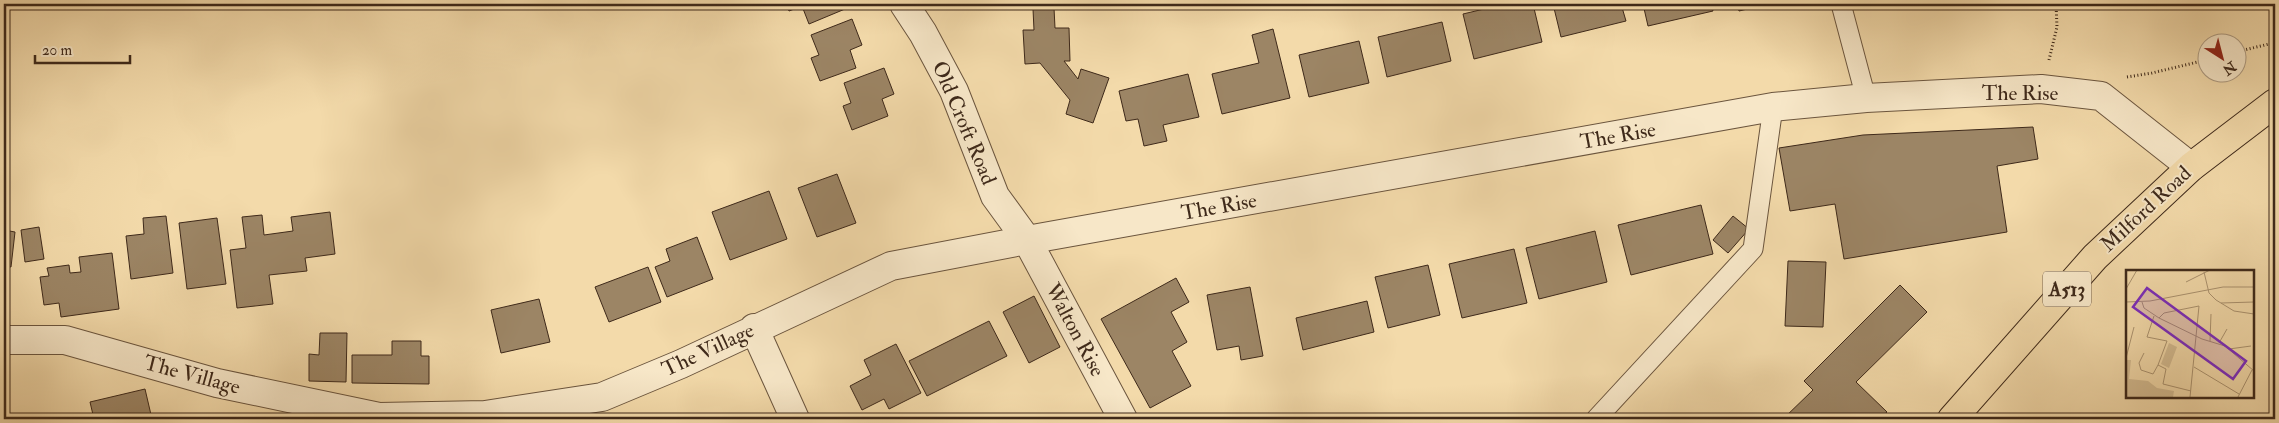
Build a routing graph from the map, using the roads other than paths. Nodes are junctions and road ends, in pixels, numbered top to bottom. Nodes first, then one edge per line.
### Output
1 (904, 4) edge
2 (1841, 4) edge
3 (1866, 98) junction
4 (2275, 102) edge
5 (1773, 107) junction
6 (2190, 167) junction
7 (1027, 240) junction
8 (754, 328) junction
9 (4, 340) edge
10 (603, 408) edge
11 (378, 418) edge
12 (795, 419) edge
13 (1123, 419) edge
14 (1596, 419) edge
15 (1952, 419) edge

1 - 7 street, Old Croft Road
2 - 3 lane
3 - 5 street, The Rise
3 - 6 street, The Rise
4 - 6 highway, Milford Road / A513
5 - 7 street, The Rise
5 - 14 lane
6 - 15 highway, Milford Road / A513
7 - 8 street, The Village
7 - 13 street, Walton Rise
8 - 10 street, The Village
8 - 12 street
9 - 11 street, The Village
10 - 11 street, The Village

